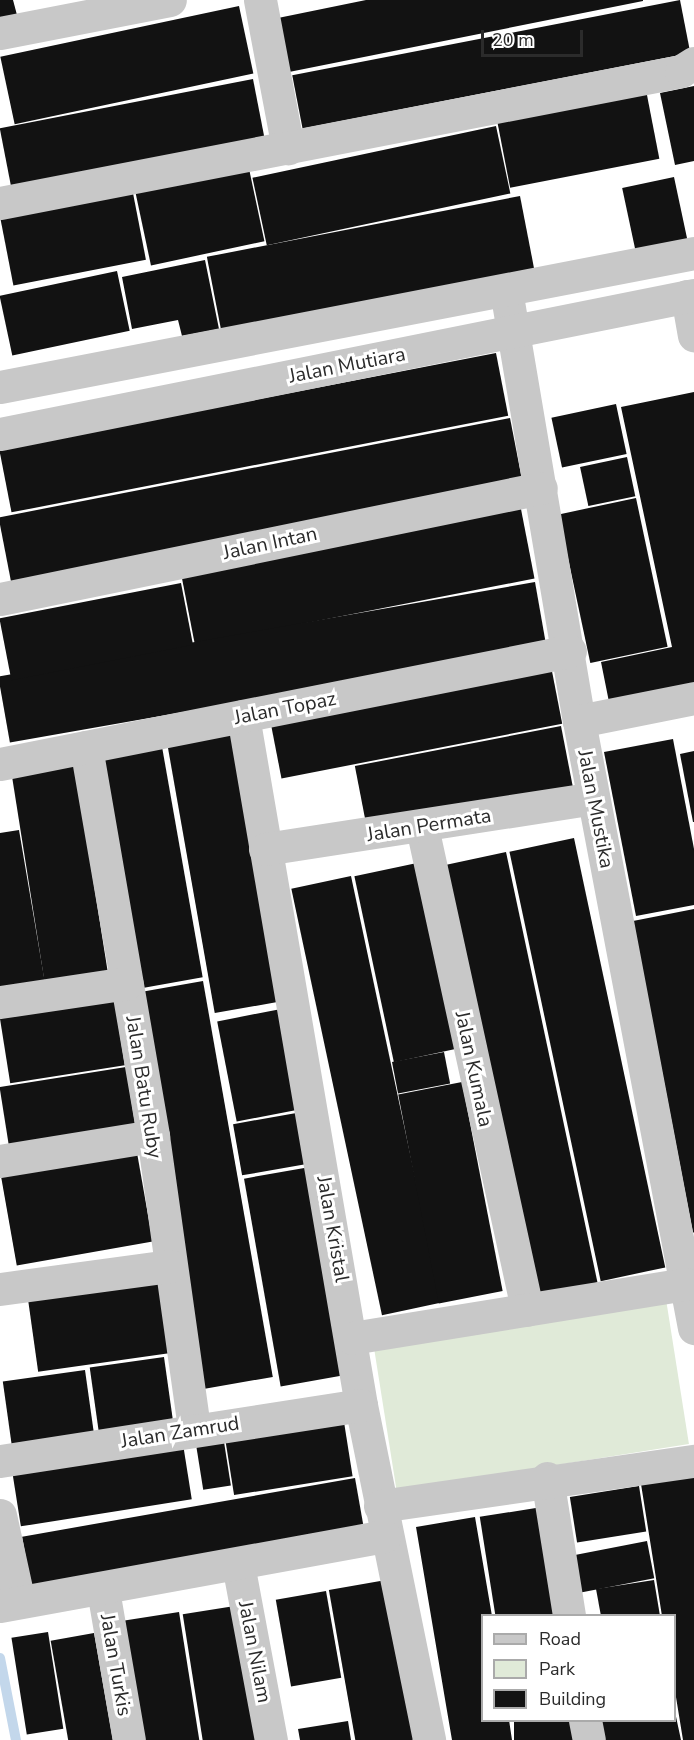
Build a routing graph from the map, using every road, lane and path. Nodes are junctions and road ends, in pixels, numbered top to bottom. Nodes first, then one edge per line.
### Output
1 (170, 0) edge
2 (260, 0) edge
3 (0, 33) edge
4 (694, 63) edge
5 (288, 148) junction
6 (0, 203) edge
7 (694, 253) edge
8 (506, 290) junction
9 (690, 296) edge
10 (513, 331) junction
11 (694, 335) edge
12 (0, 387) edge
13 (0, 434) edge
14 (541, 488) junction
15 (0, 599) edge
16 (570, 651) junction
17 (694, 699) edge
18 (243, 717) junction
19 (579, 721) junction
20 (86, 747) junction
21 (0, 764) edge
22 (593, 798) junction
23 (422, 827) junction
24 (265, 849) junction
25 (127, 982) junction
26 (0, 1002) edge
27 (153, 1136) junction
28 (0, 1161) edge
29 (170, 1266) junction
30 (686, 1284) junction
31 (0, 1289) edge
32 (527, 1310) junction
33 (694, 1328) edge
34 (352, 1338) junction
35 (361, 1405) junction
36 (194, 1429) junction
37 (0, 1461) edge
38 (694, 1461) edge
39 (547, 1478) junction
40 (0, 1515) edge
41 (382, 1521) junction
42 (238, 1564) junction
43 (103, 1590) junction
44 (10, 1604) edge
45 (569, 1614) edge
46 (585, 1722) edge
47 (129, 1740) edge
48 (271, 1740) edge
49 (429, 1740) edge
50 (589, 1740) edge

1 - 3 street
2 - 5 street
4 - 5 street
5 - 6 street
7 - 8 street
8 - 10 street, Jalan Mustika
8 - 12 street
9 - 10 street, Jalan Mutiara
9 - 11 street
10 - 13 street, Jalan Mutiara
10 - 14 street, Jalan Mustika
14 - 15 street, Jalan Intan
14 - 16 street, Jalan Mustika
16 - 18 street, Jalan Topaz
16 - 19 street, Jalan Mustika
17 - 19 street
18 - 20 street, Jalan Topaz
18 - 24 street, Jalan Kristal
19 - 22 street, Jalan Mustika
20 - 21 street, Jalan Topaz
20 - 25 street, Jalan Batu Ruby
22 - 23 street, Jalan Permata
22 - 30 street, Jalan Mustika
23 - 24 street, Jalan Permata
23 - 32 street, Jalan Kumala
24 - 34 street, Jalan Kristal
25 - 26 street
25 - 27 street, Jalan Batu Ruby
27 - 28 street
27 - 29 street, Jalan Batu Ruby
29 - 31 street
29 - 36 street, Jalan Batu Ruby
30 - 32 street
30 - 33 street, Jalan Mustika
32 - 34 street
34 - 35 street, Jalan Kristal
35 - 36 street, Jalan Zamrud
35 - 41 street, Jalan Kristal
36 - 37 street, Jalan Zamrud
38 - 39 street
39 - 41 street
39 - 45 street
40 - 44 street
41 - 42 street
41 - 49 street, Jalan Kristal
42 - 43 street
42 - 48 street, Jalan Nilam
43 - 44 street
43 - 47 street, Jalan Turkis
46 - 50 street

